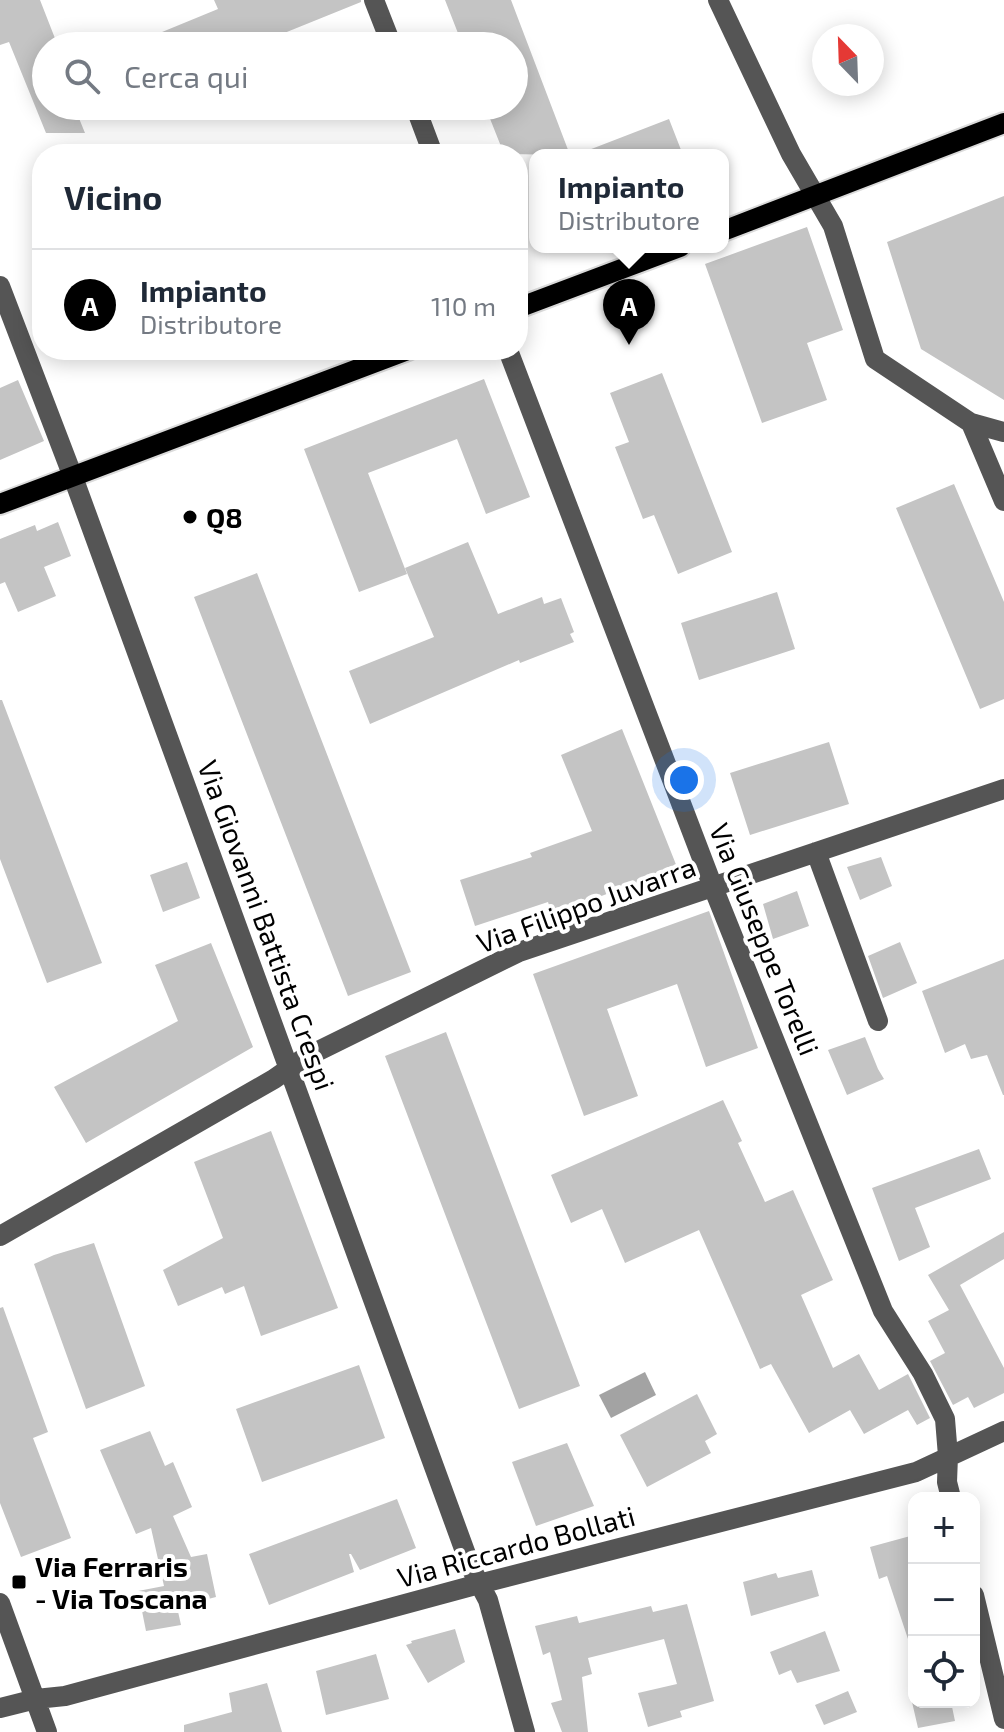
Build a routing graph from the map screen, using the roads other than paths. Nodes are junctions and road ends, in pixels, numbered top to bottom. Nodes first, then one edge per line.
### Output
1 (374, 0) edge
2 (718, 0) edge
3 (387, 32) edge
4 (420, 120) edge
5 (1004, 123) edge
6 (429, 144) edge
7 (815, 195) junction
8 (729, 229) edge
9 (664, 253) edge
10 (0, 286) edge
11 (528, 304) edge
12 (382, 360) edge
13 (512, 360) edge
14 (971, 423) junction
15 (1004, 432) edge
16 (73, 477) junction
17 (1004, 501) edge
18 (0, 504) edge
19 (1004, 789) edge
20 (816, 852) junction
21 (713, 887) junction
22 (878, 1021) dead end
23 (289, 1069) junction
24 (0, 1236) edge
25 (1004, 1431) edge
26 (948, 1456) junction
27 (950, 1492) edge
28 (479, 1584) junction
29 (0, 1603) edge
30 (980, 1620) edge
31 (36, 1699) junction
32 (0, 1708) edge
33 (1004, 1719) edge
34 (47, 1732) edge
35 (525, 1732) edge

1 - 3 street
2 - 7 street
4 - 6 street
5 - 7 main road
7 - 8 main road
7 - 14 street
9 - 11 main road
10 - 16 street, Via Giovanni Battista Crespi
12 - 16 main road
13 - 21 street, Via Giuseppe Torelli
14 - 15 street
14 - 17 street
16 - 18 main road
16 - 23 street, Via Giovanni Battista Crespi
19 - 20 street, Via Filippo Juvarra
20 - 21 street, Via Filippo Juvarra
20 - 22 street
21 - 23 street, Via Filippo Juvarra
21 - 26 street, Via Giuseppe Torelli
23 - 24 street, Via Filippo Juvarra
23 - 28 street, Via Giovanni Battista Crespi
25 - 26 street, Via Riccardo Bollati
26 - 27 street, Via Giuseppe Torelli
26 - 28 street, Via Riccardo Bollati
28 - 31 street, Via Riccardo Bollati
28 - 35 street, Via Giovanni Battista Crespi
29 - 31 street
30 - 33 street
31 - 32 street, Via Riccardo Bollati
31 - 34 street

